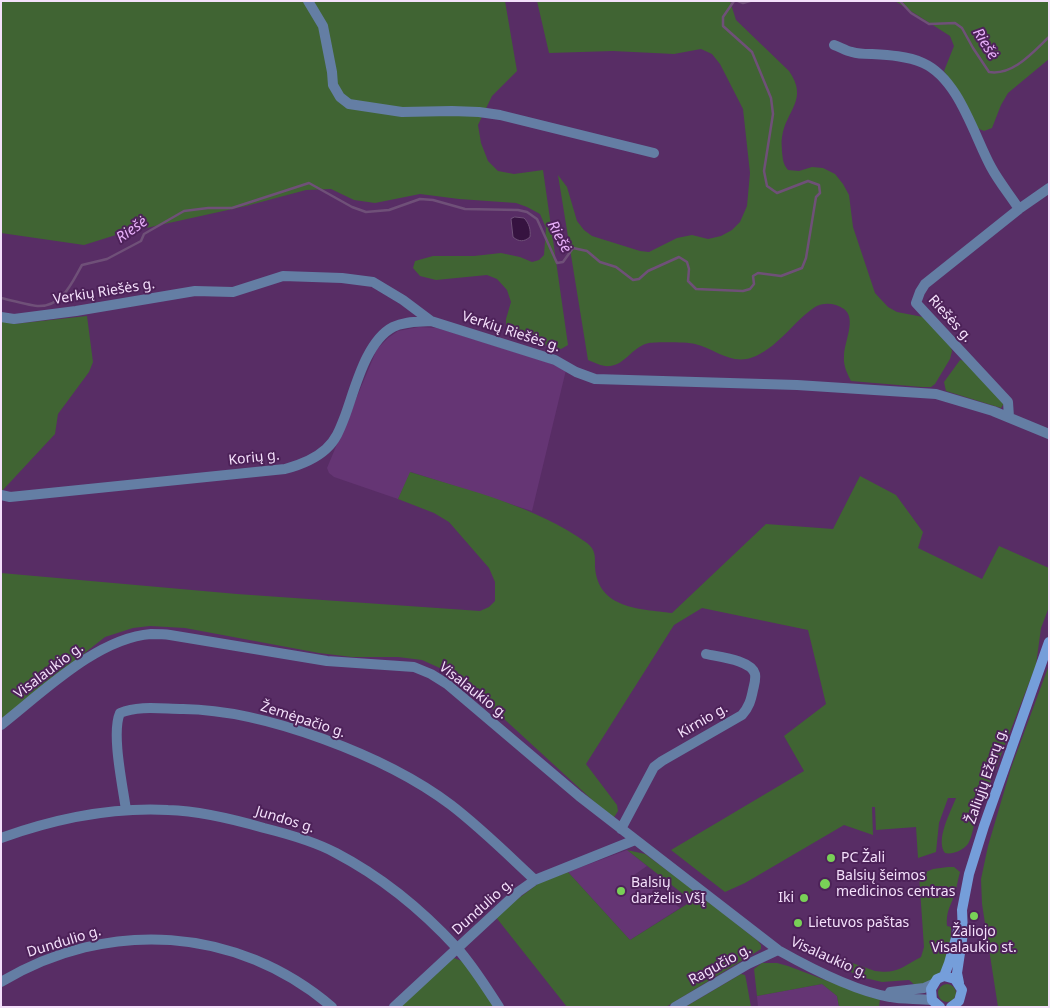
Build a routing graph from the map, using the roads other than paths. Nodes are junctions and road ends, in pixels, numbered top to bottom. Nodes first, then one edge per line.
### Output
1 (308, 1) edge
2 (834, 45) dead end
3 (654, 153) dead end
4 (1049, 188) edge
5 (1019, 208) junction
6 (1, 317) edge
7 (431, 322) junction
8 (1009, 417) junction
9 (1049, 434) edge
10 (1, 495) edge
11 (1049, 642) edge
12 (706, 654) dead end
13 (1, 726) edge
14 (126, 810) junction
15 (621, 829) junction
16 (1, 838) edge
17 (635, 840) junction
18 (536, 880) junction
19 (962, 921) junction
20 (457, 949) junction
21 (778, 950) junction
22 (944, 976) junction
23 (1, 982) edge
24 (958, 983) junction
25 (933, 984) junction
26 (874, 993) junction
27 (936, 1003) edge
28 (956, 1005) edge
29 (332, 1007) edge
30 (394, 1007) edge
31 (499, 1007) edge
32 (675, 1007) edge

1 - 3 street
2 - 5 street
4 - 5 street, Riešės g.
5 - 8 street, Riešės g.
6 - 7 street, Verkių Riešės g.
7 - 8 street, Verkių Riešės g.
7 - 10 street, Korių g.
8 - 9 street, Verkių Riešės g.
11 - 19 main road, Žaliųjų Ežerų g.
12 - 15 street, Kirnio g.
13 - 15 street, Visalaukio g.
14 - 16 street, Jundos g.
14 - 18 street, Žemėpačio g.
14 - 20 street, Jundos g.
15 - 17 street, Visalaukio g.
17 - 18 street, Dundulio g.
17 - 21 street, Visalaukio g.
18 - 20 street, Dundulio g.
19 - 22 main road, Žaliųjų Ežerų g.
19 - 24 main road, Žaliųjų Ežerų g.
20 - 30 street, Dundulio g.
20 - 31 street, Jundos g.
21 - 26 street, Visalaukio g.
21 - 32 street, Ragučio g.
22 - 24 main road
22 - 25 main road
23 - 29 street, Dundulio g.
24 - 28 main road, Žaliųjų Ežerų g.
25 - 26 street, Visalaukio g.
25 - 27 main road
26 - 27 street, Visalaukio g.

